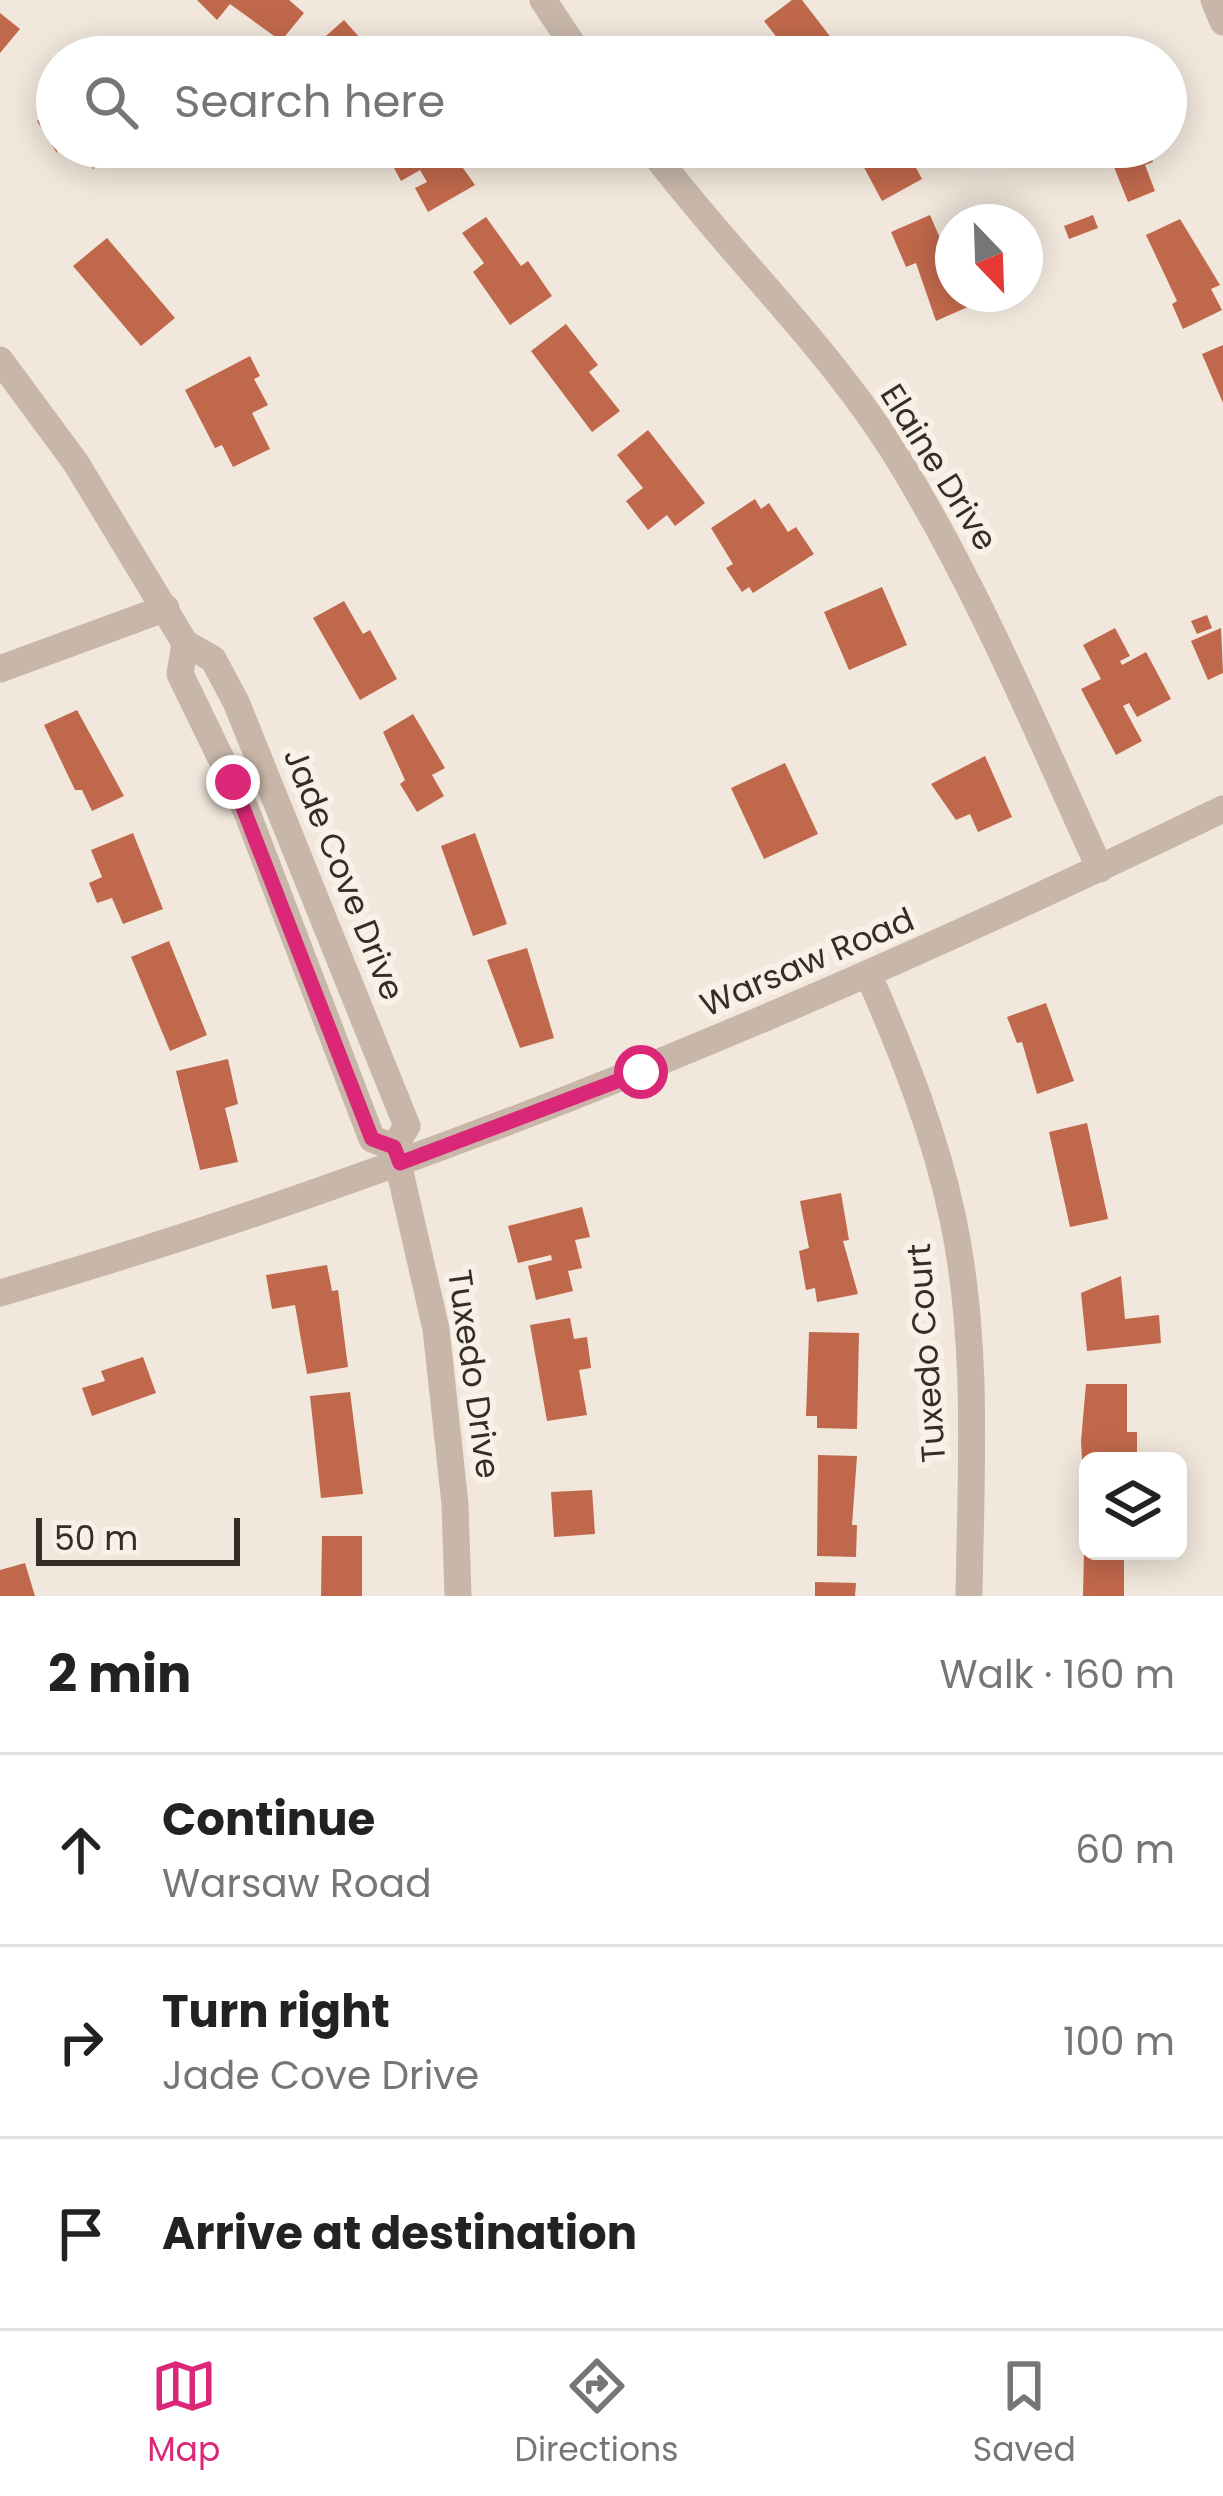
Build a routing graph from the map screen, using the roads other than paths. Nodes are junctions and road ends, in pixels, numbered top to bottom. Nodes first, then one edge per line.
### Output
1 (543, 0) edge
2 (1214, 0) edge
3 (1223, 22) edge
4 (567, 36) edge
5 (667, 168) edge
6 (0, 360) edge
7 (166, 608) junction
8 (185, 643) junction
9 (0, 669) edge
10 (263, 770) junction
11 (233, 782) junction
12 (1223, 809) edge
13 (1100, 868) junction
14 (307, 877) junction
15 (276, 888) junction
16 (869, 976) junction
17 (397, 1155) junction
18 (0, 1293) edge
19 (458, 1596) edge
20 (970, 1596) edge

1 - 4 street
2 - 3 street
5 - 13 street, Elaine Drive
6 - 7 street, Jade Cove Drive
7 - 8 street, Jade Cove Drive
7 - 9 street
8 - 10 street, Jade Cove Drive
8 - 11 street, Jade Cove Drive
10 - 11 street
10 - 14 street, Jade Cove Drive
11 - 15 street, Jade Cove Drive
12 - 13 street, Warsaw Road
13 - 16 street, Warsaw Road
14 - 15 street
14 - 17 street, Jade Cove Drive
15 - 17 street, Jade Cove Drive
16 - 17 street, Warsaw Road
16 - 20 street, Tuxedo Court
17 - 18 street, Warsaw Road
17 - 19 street, Tuxedo Drive

